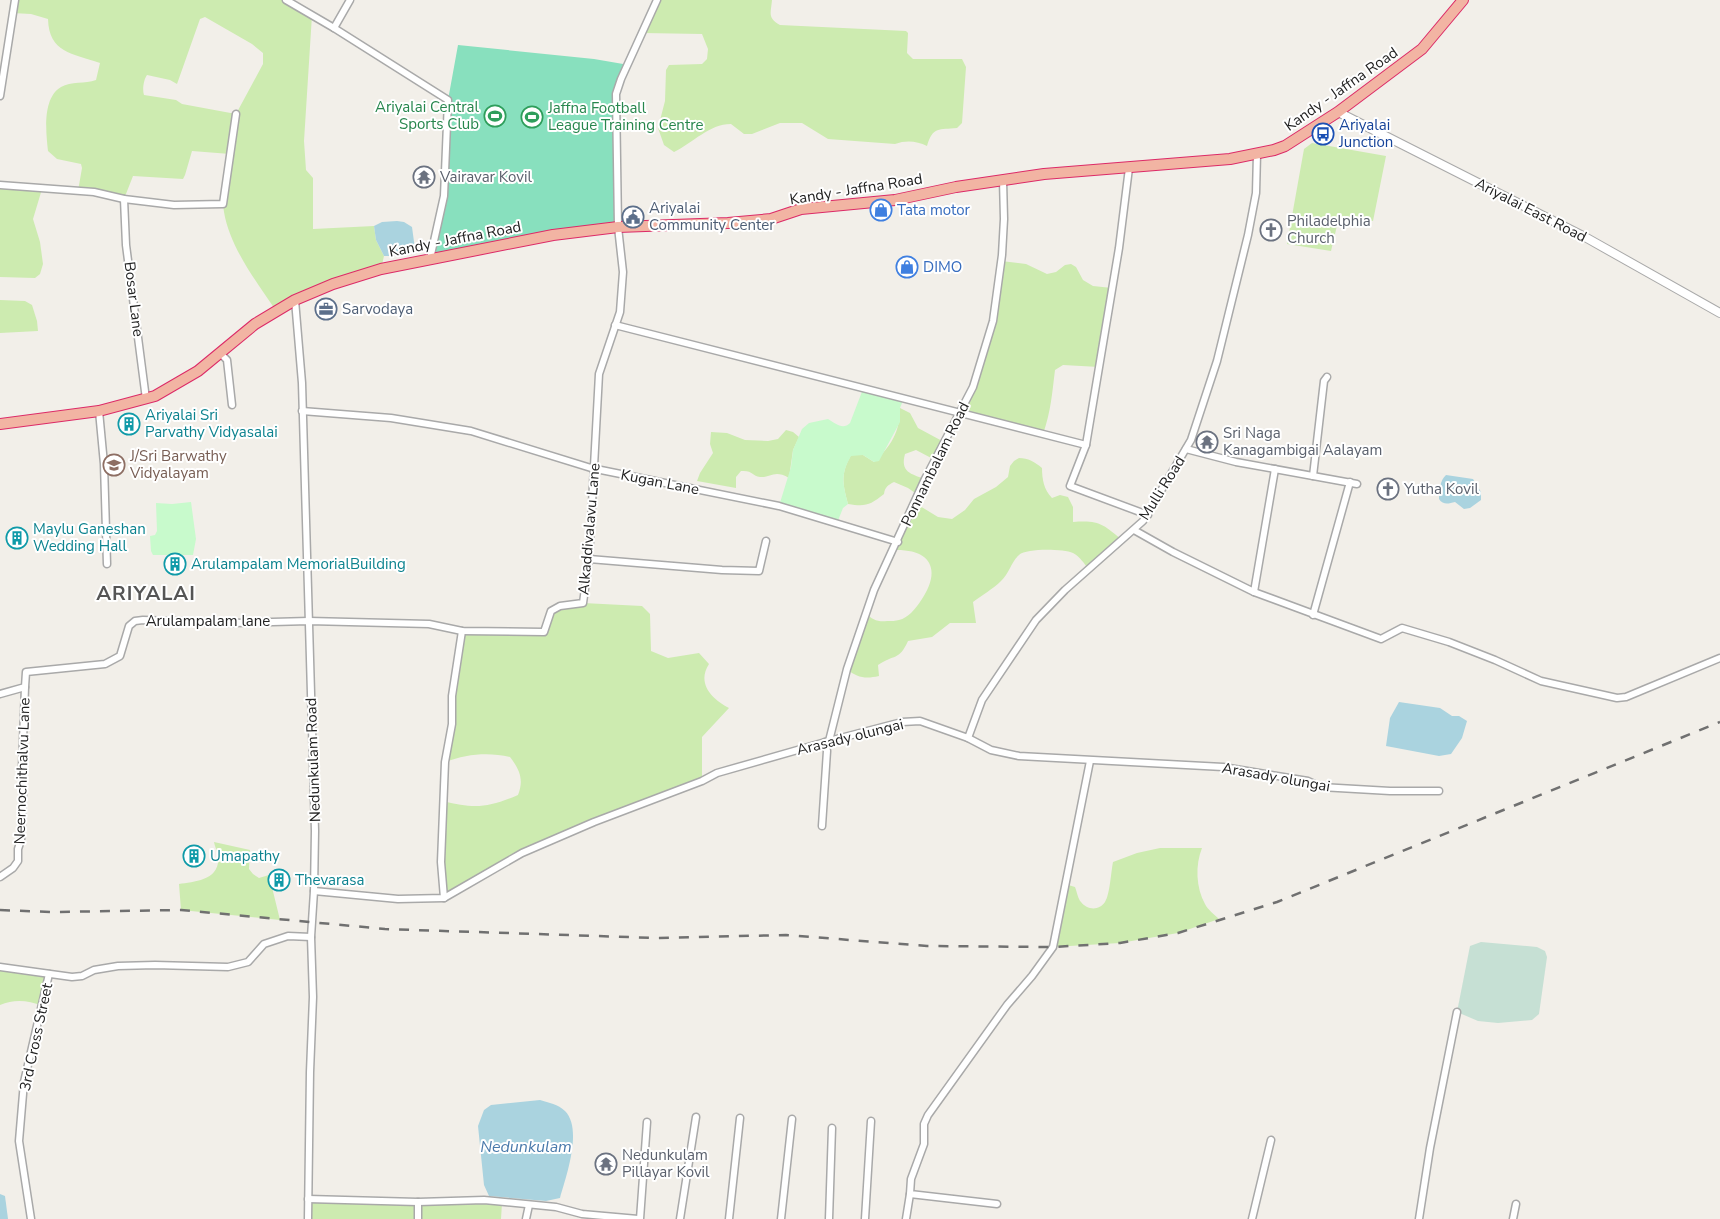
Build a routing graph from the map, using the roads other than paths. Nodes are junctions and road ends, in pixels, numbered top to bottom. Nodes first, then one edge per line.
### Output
1 (15, 0) edge
2 (286, 0) edge
3 (350, 0) edge
4 (657, 0) edge
5 (1464, 0) edge
6 (334, 28) junction
7 (0, 96) edge
8 (1338, 112) junction
9 (236, 114) dead end
10 (1257, 154) junction
11 (1130, 168) junction
12 (1003, 180) junction
13 (0, 185) edge
14 (124, 199) junction
15 (618, 227) junction
16 (430, 260) junction
17 (295, 300) junction
18 (1720, 313) edge
19 (615, 325) junction
20 (220, 353) junction
21 (1327, 377) dead end
22 (146, 399) junction
23 (232, 405) dead end
24 (302, 410) junction
25 (99, 411) junction
26 (960, 412) junction
27 (0, 424) edge
28 (1086, 445) junction
29 (1186, 449) junction
30 (595, 468) junction
31 (1276, 469) junction
32 (1313, 476) junction
33 (1148, 515) junction
34 (1134, 530) junction
35 (766, 542) dead end
36 (898, 542) junction
37 (589, 559) junction
38 (107, 564) dead end
39 (1254, 592) junction
40 (1313, 615) junction
41 (309, 621) junction
42 (462, 631) junction
43 (1720, 658) edge
44 (25, 687) junction
45 (0, 694) edge
46 (968, 738) junction
47 (827, 741) junction
48 (1090, 761) junction
49 (1439, 791) dead end
50 (822, 826) dead end
51 (0, 877) edge
52 (314, 891) junction
53 (444, 898) junction
54 (310, 937) junction
55 (0, 967) edge
56 (49, 974) junction
57 (1457, 1012) dead end
58 (696, 1117) dead end
59 (740, 1118) dead end
60 (792, 1119) dead end
61 (872, 1120) dead end
62 (647, 1122) dead end
63 (832, 1128) dead end
64 (1271, 1140) dead end
65 (910, 1194) junction
66 (308, 1199) junction
67 (418, 1202) junction
68 (997, 1204) dead end
69 (1516, 1204) dead end
70 (529, 1205) junction
71 (582, 1216) edge
72 (31, 1219) edge
73 (308, 1219) edge
74 (418, 1219) edge
75 (526, 1219) edge
76 (639, 1219) edge
77 (680, 1219) edge
78 (729, 1219) edge
79 (781, 1219) edge
80 (828, 1219) edge
81 (865, 1219) edge
82 (906, 1219) edge
83 (1252, 1219) edge
84 (1419, 1219) edge
85 (1513, 1219) edge

1 - 7 street
2 - 6 street
3 - 6 street
4 - 15 street, Alkaddivalavu Lane
5 - 8 highway, Kandy - Jaffna Road
6 - 16 street
8 - 10 highway, Kandy - Jaffna Road
8 - 18 street, Ariyalai East Road
9 - 14 street
10 - 11 highway, Kandy - Jaffna Road
10 - 29 street, Mulli Road
11 - 12 highway, Kandy - Jaffna Road
11 - 28 street
12 - 15 highway, Kandy - Jaffna Road
12 - 26 street, Ponnambalam Road
13 - 14 street
14 - 22 street, Bosar Lane
15 - 16 highway, Kandy - Jaffna Road
15 - 19 street, Alkaddivalavu Lane
16 - 17 highway, Kandy - Jaffna Road
17 - 20 highway, Kandy - Jaffna Road
17 - 24 street, Nedunkulam Road
19 - 26 street
19 - 30 street, Alkaddivalavu Lane
20 - 22 highway, Kandy - Jaffna Road
20 - 23 street
21 - 32 street
22 - 25 highway, Kandy - Jaffna Road
24 - 30 street, Kugan Lane
24 - 41 street, Nedunkulam Road
25 - 27 highway, Kandy - Jaffna Road
25 - 38 street
26 - 28 street
26 - 36 street, Ponnambalam Road
28 - 33 street
29 - 31 street
29 - 33 street, Mulli Road
30 - 36 street, Kugan Lane
30 - 37 street, Alkaddivalavu Lane
31 - 32 street
31 - 39 street
32 - 40 street
33 - 34 street, Mulli Road
34 - 39 street
34 - 46 street, Mulli Road
35 - 37 street
36 - 47 street, Ponnambalam Road
37 - 42 street, Alkaddivalavu Lane
39 - 40 street
40 - 43 street
41 - 42 street, Alkaddivalavu Lane
41 - 44 street, Arulampalam lane
41 - 52 street, Nedunkulam Road
42 - 53 street
44 - 45 street
44 - 51 street, Neernochithalvu Lane
46 - 47 street, Arasady olungai
46 - 48 street, Arasady olungai
47 - 50 street, Ponnambalam Road
47 - 53 street, Arasady olungai
48 - 49 street, Arasady olungai
48 - 65 street
52 - 53 street, Arasady olungai
52 - 54 street, Nedunkulam Road
54 - 56 street
54 - 66 street, Nedunkulam Road
55 - 56 street
56 - 72 street, 3rd Cross Street
57 - 84 street
58 - 77 street
59 - 78 street
60 - 79 street
61 - 81 street
62 - 76 street
63 - 80 street
64 - 83 street
65 - 68 street
65 - 82 street
66 - 67 street
66 - 73 street, Nedunkulam Road
67 - 70 street
67 - 74 street
69 - 85 street
70 - 71 street
70 - 75 street
71 - 76 street

